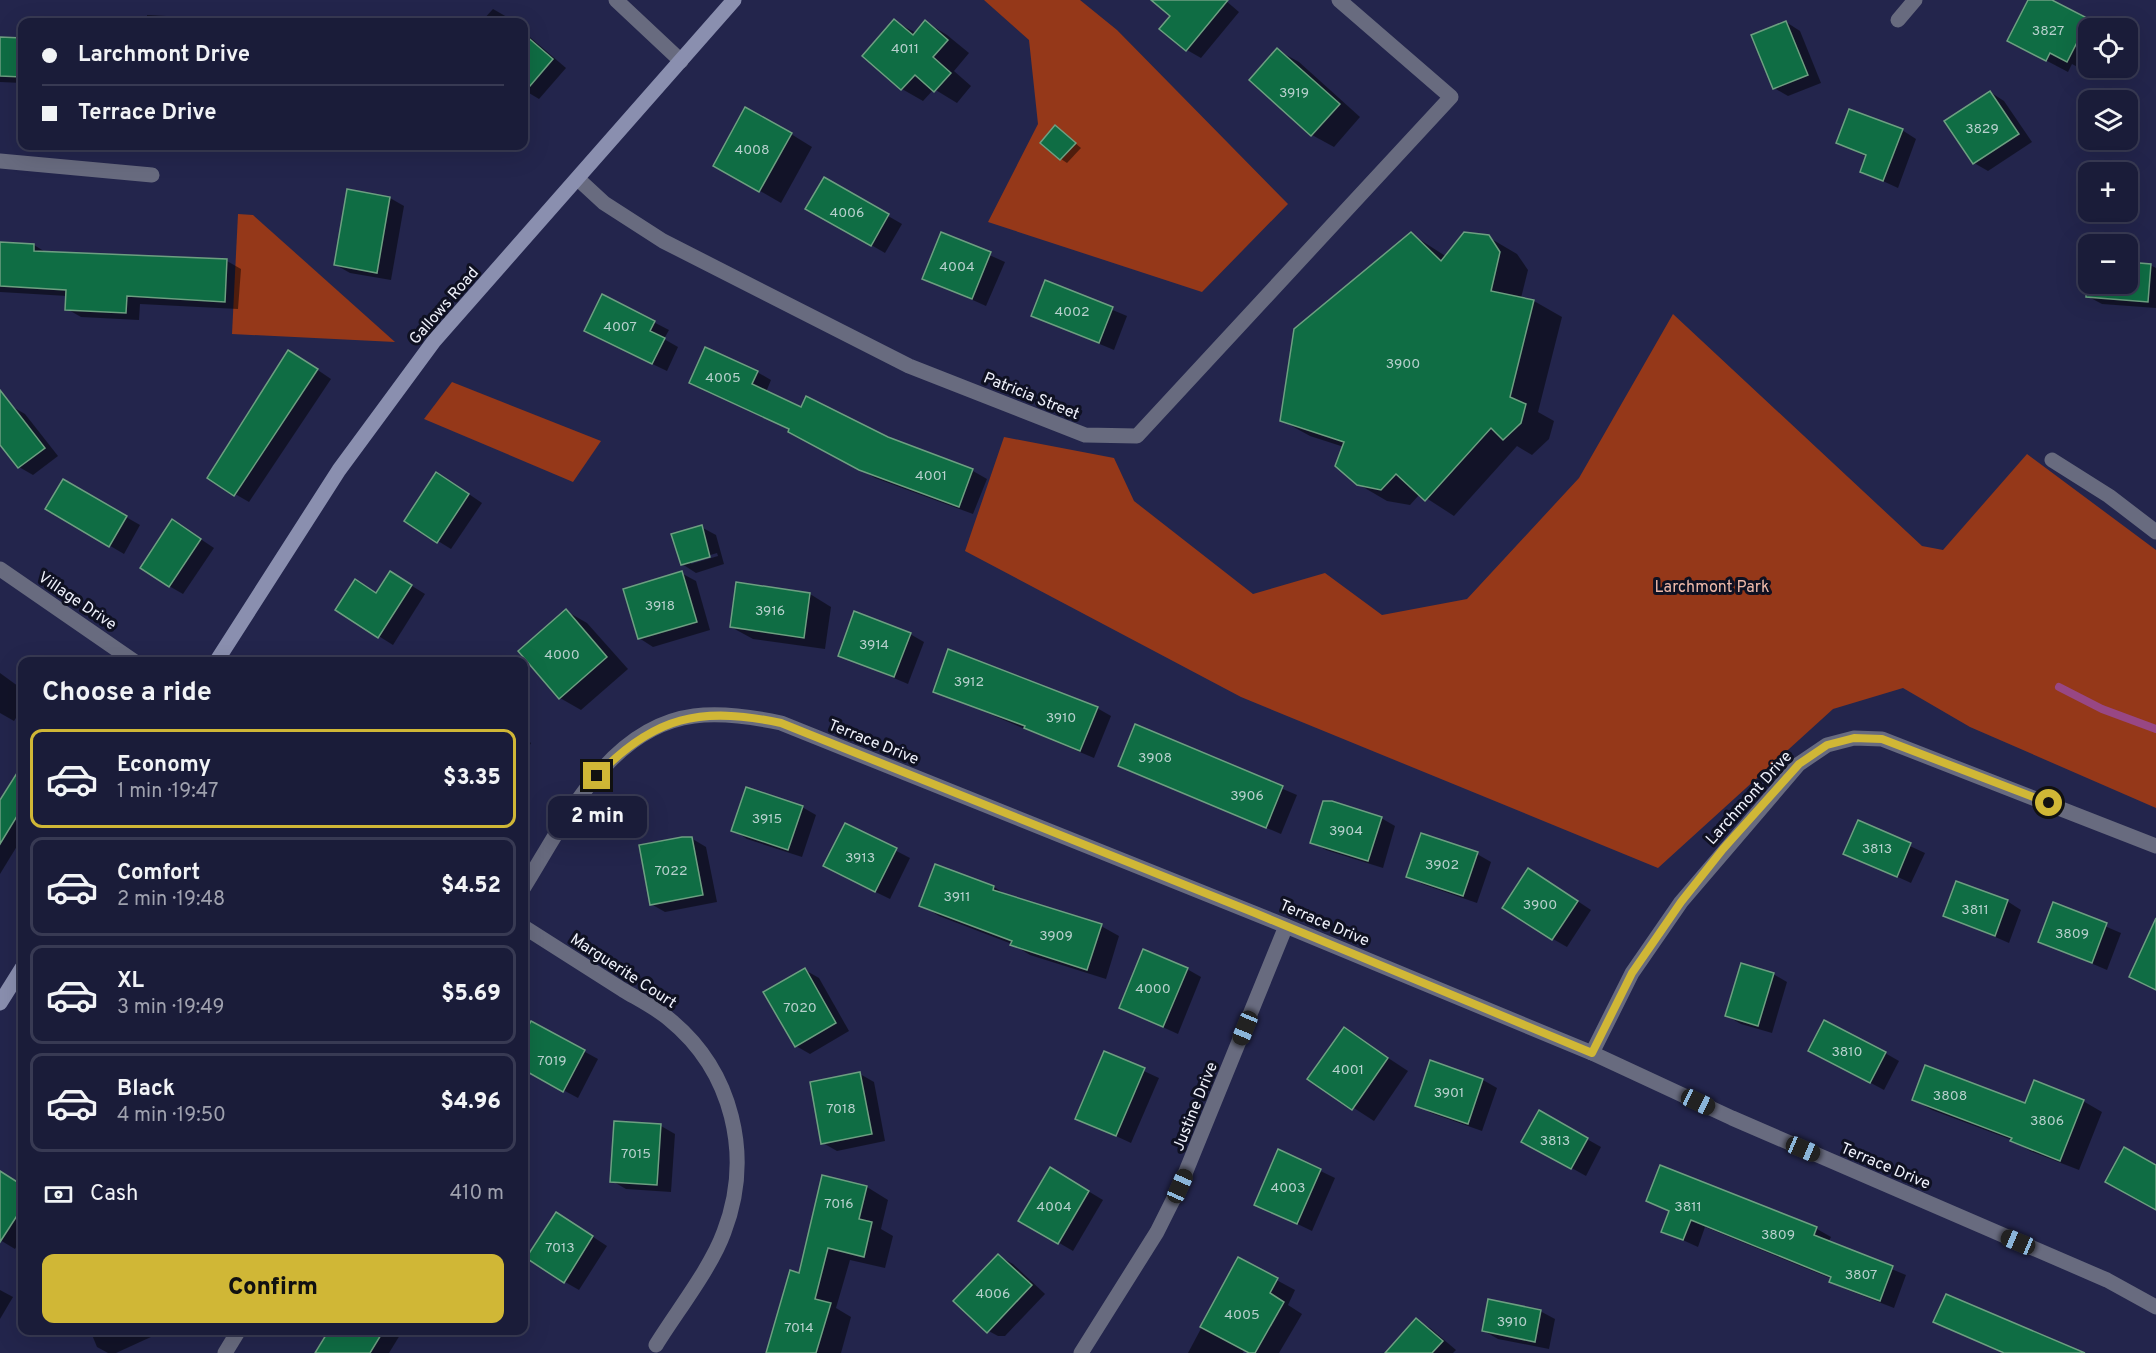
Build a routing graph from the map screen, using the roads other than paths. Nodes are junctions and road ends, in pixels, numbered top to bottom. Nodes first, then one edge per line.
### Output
1 (616, 0) edge
2 (734, 0) edge
3 (1339, 0) edge
4 (1915, 0) edge
5 (1898, 20) dead end
6 (681, 61) junction
7 (0, 161) edge
8 (152, 176) dead end
9 (579, 179) junction
10 (2052, 460) dead end
11 (2156, 532) edge
12 (0, 568) edge
13 (128, 657) edge
14 (219, 657) edge
15 (2156, 846) edge
16 (528, 881) edge
17 (1286, 926) junction
18 (528, 930) edge
19 (18, 974) edge
20 (0, 1003) edge
21 (1592, 1053) junction
22 (2156, 1307) edge
23 (236, 1335) edge
24 (656, 1345) dead end
25 (225, 1353) edge
26 (1081, 1353) edge

1 - 6 street
2 - 6 main road, Gallows Road
3 - 9 street, Patricia Street
4 - 5 street
6 - 9 main road, Gallows Road
7 - 8 street
9 - 14 main road, Gallows Road
10 - 11 street
12 - 13 street, Village Drive
15 - 21 street, Larchmont Drive
16 - 17 street, Terrace Drive
17 - 21 street, Terrace Drive
17 - 26 street, Justine Drive
18 - 24 street, Marguerite Court
19 - 20 main road
21 - 22 street, Terrace Drive
23 - 25 street

